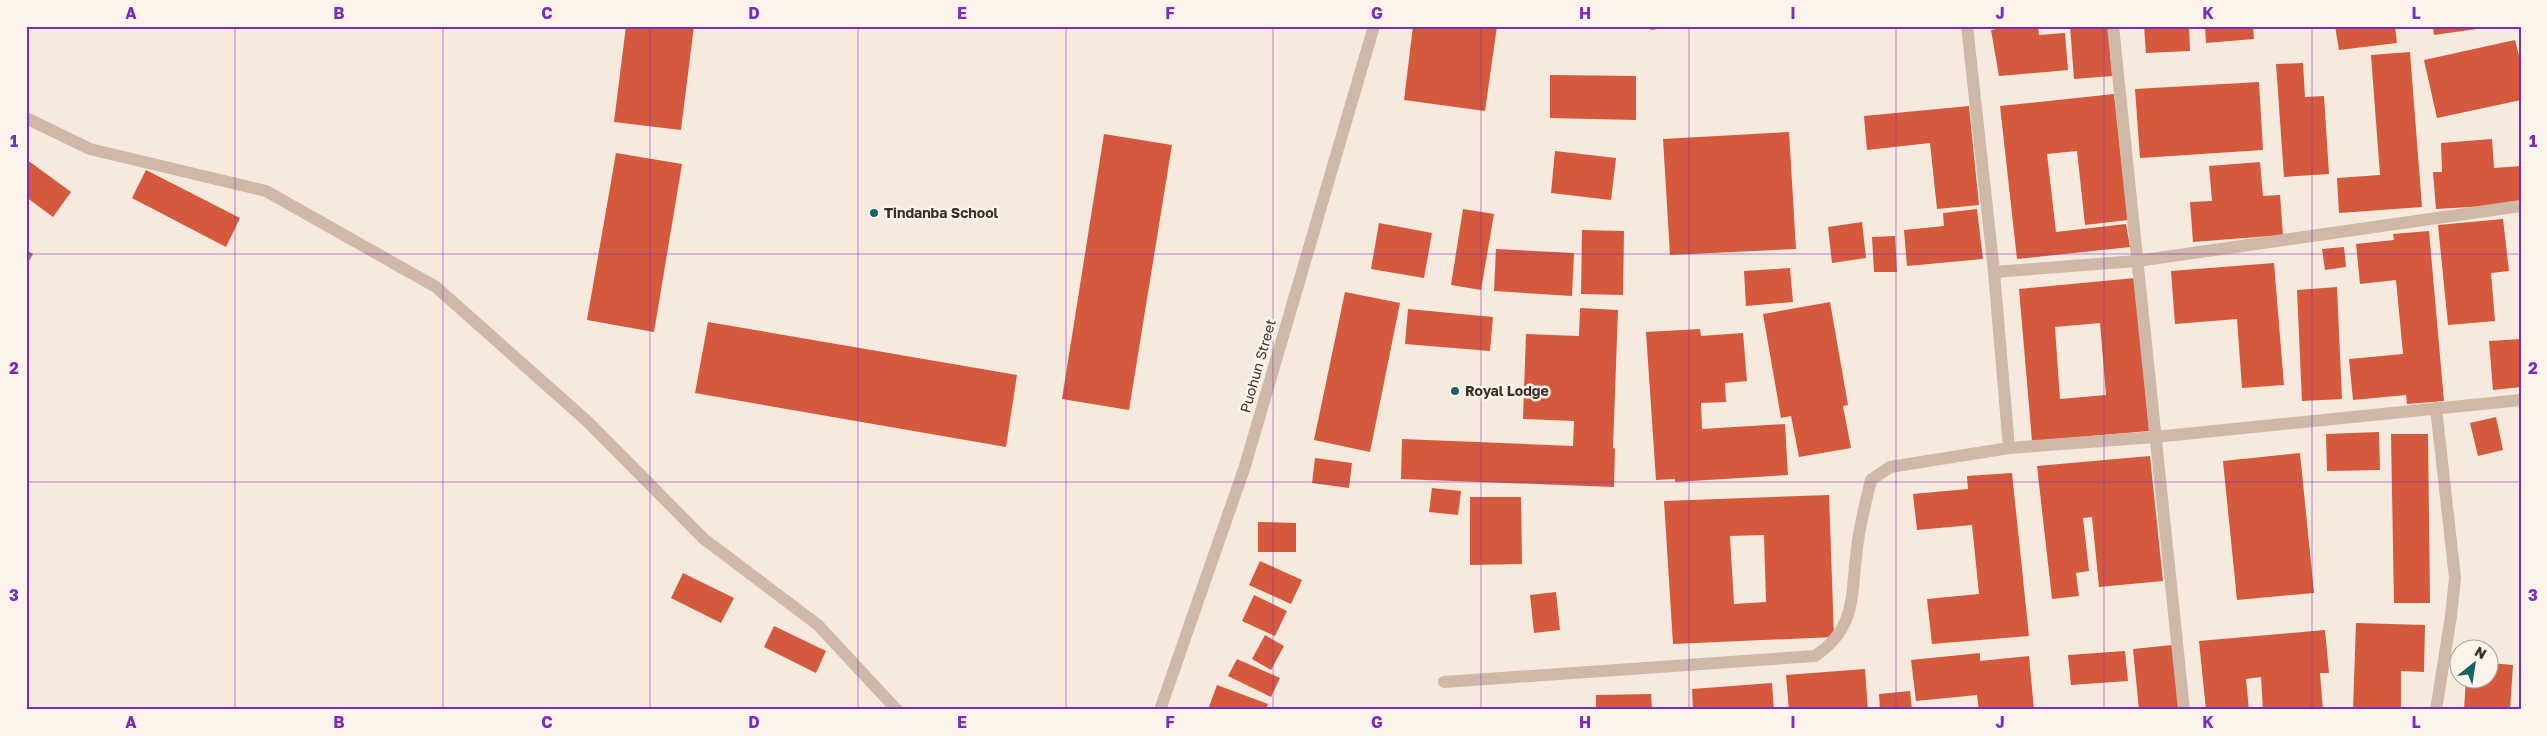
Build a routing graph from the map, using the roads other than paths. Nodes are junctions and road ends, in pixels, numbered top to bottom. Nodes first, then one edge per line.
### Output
1 (1374, 26) edge
2 (1967, 26) edge
3 (2113, 26) edge
4 (26, 118) edge
5 (2521, 206) edge
6 (2137, 261) junction
7 (1994, 272) junction
8 (2521, 400) edge
9 (2436, 408) junction
10 (2155, 437) junction
11 (2009, 448) junction
12 (1444, 682) dead end
13 (897, 710) edge
14 (1160, 710) edge
15 (2184, 710) edge
16 (2436, 710) edge

1 - 14 street, Puohun Street
2 - 7 street
3 - 6 street
4 - 13 street
5 - 6 street
6 - 7 street
6 - 10 street
7 - 11 street
8 - 9 street
9 - 10 street
9 - 16 street
10 - 11 street
10 - 15 street
11 - 12 street

